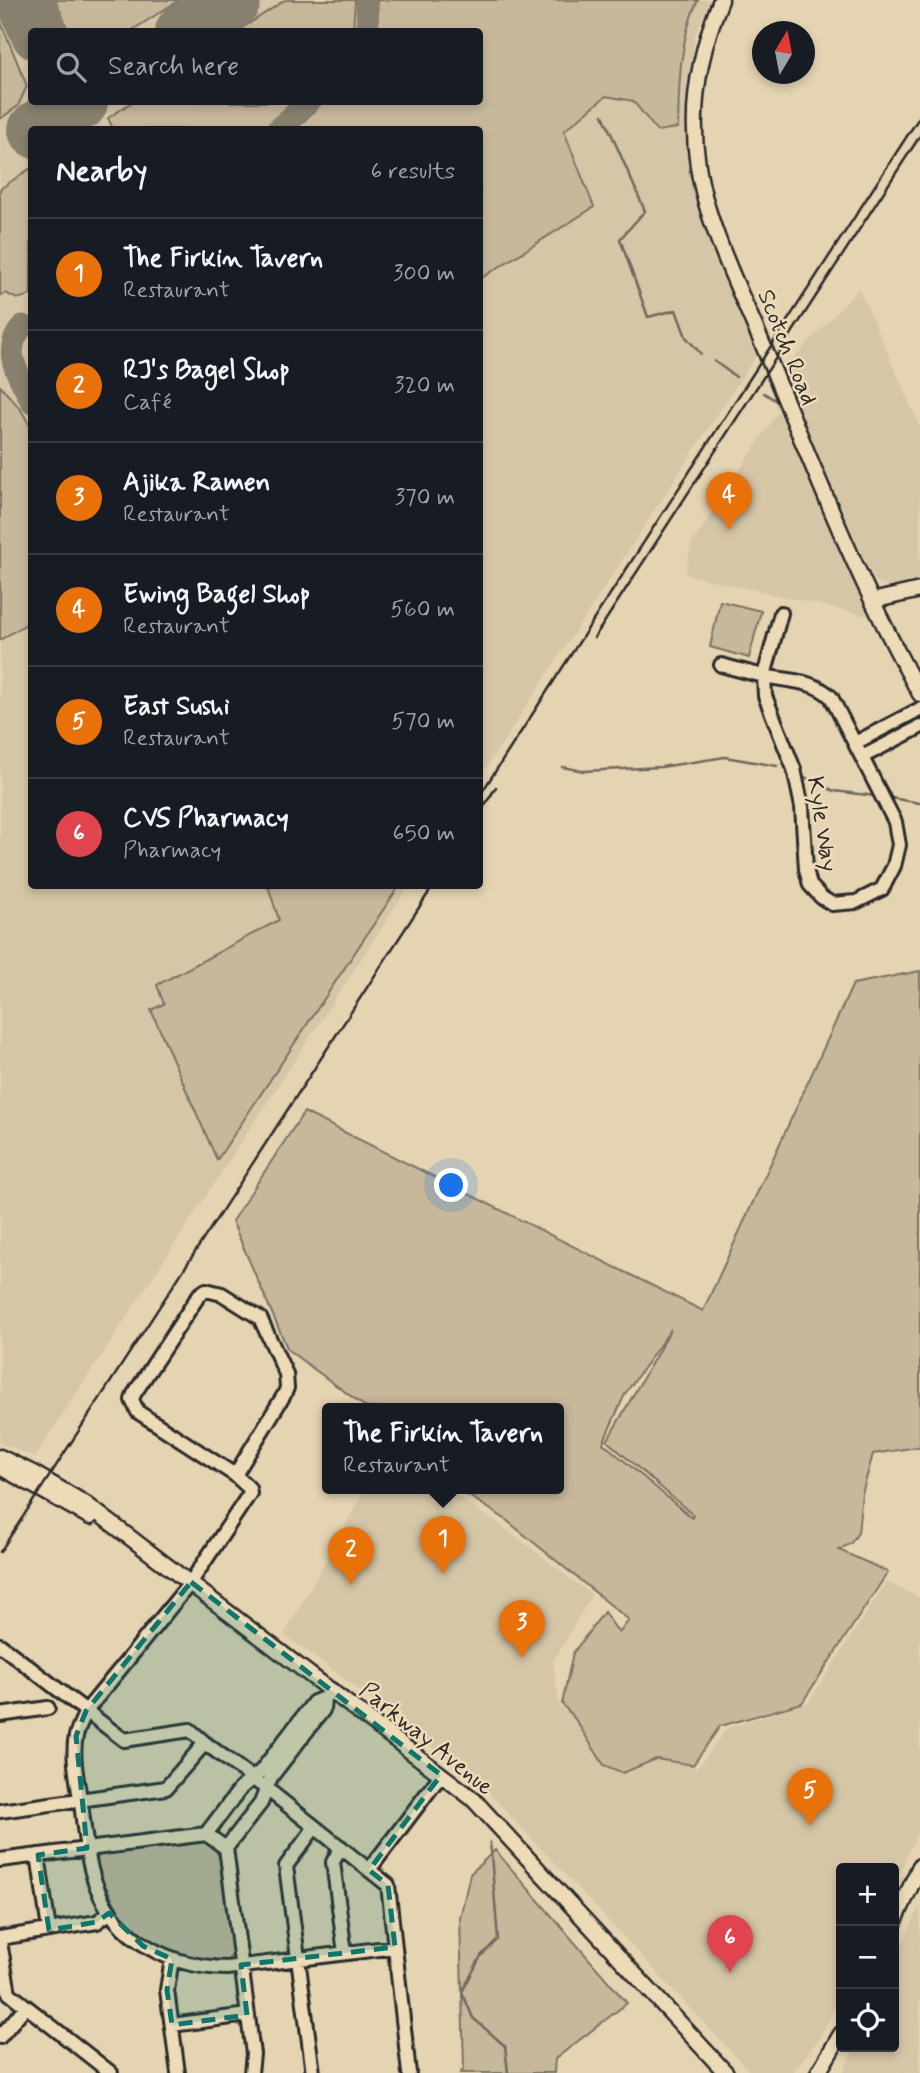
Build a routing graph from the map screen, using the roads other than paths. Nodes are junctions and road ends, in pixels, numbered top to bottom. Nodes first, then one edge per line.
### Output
1 (721, 0) edge
2 (920, 590) edge
3 (872, 601) junction
4 (781, 612) dead end
5 (722, 665) dead end
6 (764, 676) junction
7 (920, 694) edge
8 (920, 709) edge
9 (920, 727) edge
10 (855, 743) junction
11 (862, 757) junction
12 (0, 1457) edge
13 (0, 1467) edge
14 (235, 1475) junction
15 (125, 1536) junction
16 (191, 1583) junction
17 (0, 1645) edge
18 (328, 1694) junction
19 (48, 1708) dead end
20 (86, 1711) junction
21 (0, 1715) edge
22 (205, 1743) junction
23 (441, 1775) junction
24 (253, 1778) junction
25 (267, 1788) junction
26 (81, 1800) junction
27 (0, 1811) edge
28 (316, 1827) junction
29 (206, 1834) junction
30 (341, 1847) junction
31 (87, 1848) junction
32 (226, 1848) junction
33 (38, 1855) junction
34 (0, 1860) edge
35 (920, 1866) edge
36 (369, 1870) junction
37 (899, 1912) edge
38 (109, 1913) junction
39 (49, 1930) junction
40 (0, 1940) edge
41 (395, 1947) junction
42 (345, 1953) junction
43 (172, 1959) junction
44 (297, 1959) junction
45 (242, 1966) junction
46 (26, 2006) junction
47 (247, 2015) junction
48 (172, 2025) junction
49 (0, 2037) edge
50 (836, 2042) edge
51 (103, 2071) edge
52 (178, 2073) edge
53 (251, 2073) edge
54 (313, 2073) edge
55 (409, 2073) edge
56 (726, 2073) edge
57 (818, 2073) edge

1 - 3 main road, Scotch Road
2 - 3 main road
3 - 7 main road, Scotch Road
4 - 6 street, Kyle Way
5 - 6 street, Kyle Way
6 - 10 street, Kyle Way
6 - 11 street, Kyle Way
8 - 10 street
9 - 11 street, Kyle Way
10 - 11 street, Kyle Way
12 - 15 main road, Parkway Avenue
13 - 15 main road, Parkway Avenue
14 - 14 street
14 - 16 street
15 - 16 main road, Parkway Avenue
16 - 18 main road, Parkway Avenue
16 - 20 street
17 - 20 street
18 - 23 main road, Parkway Avenue
18 - 24 street
18 - 25 street
19 - 21 street
20 - 22 street
20 - 26 street
22 - 24 street
22 - 26 street
23 - 36 street
23 - 56 main road, Parkway Avenue
24 - 25 street
24 - 29 street
25 - 28 street
25 - 32 street
26 - 27 street
26 - 31 street
28 - 30 street
28 - 44 street
29 - 31 street
29 - 32 street
30 - 36 street
30 - 42 street
31 - 33 street
31 - 38 street
32 - 45 street
33 - 34 street
33 - 39 street
35 - 37 main road
36 - 41 street
38 - 39 street
38 - 43 street
39 - 40 street
40 - 46 street
41 - 42 street
41 - 55 street
42 - 44 street
43 - 45 street
43 - 48 street
44 - 45 street
44 - 54 street
45 - 47 street
46 - 49 street
46 - 51 street
47 - 48 street
47 - 53 street
48 - 52 street
50 - 57 main road

